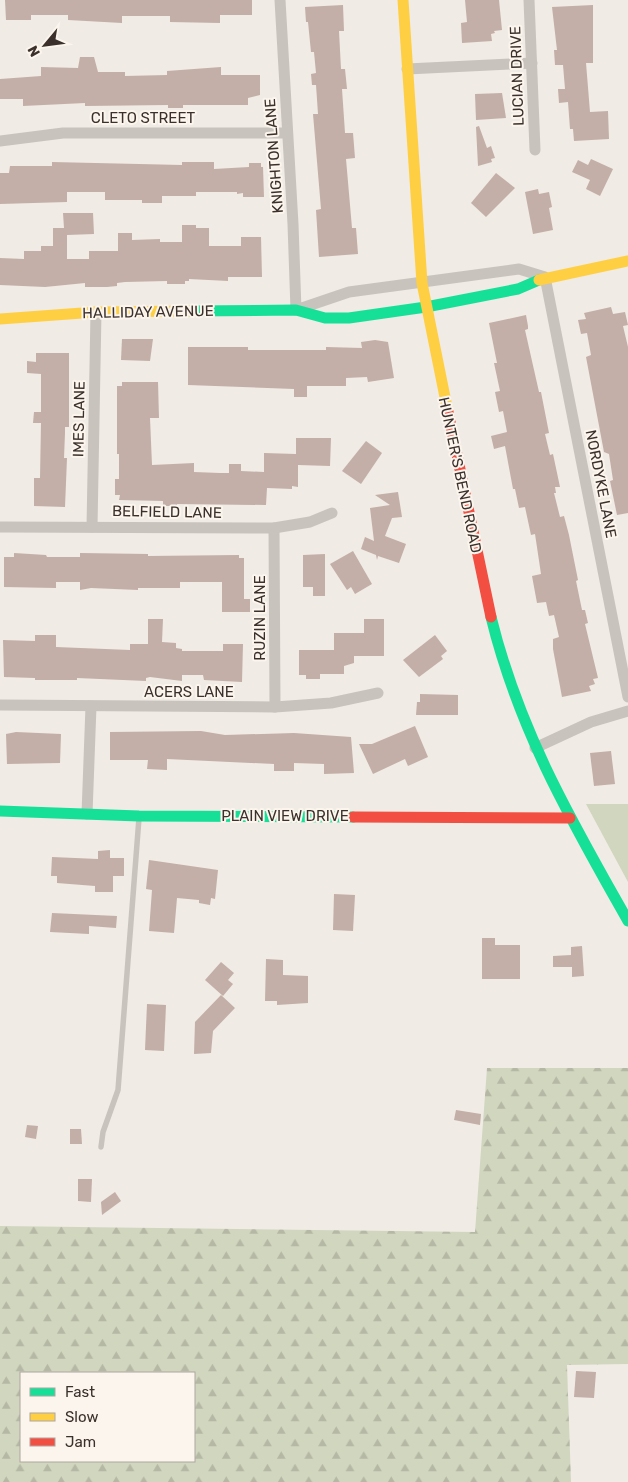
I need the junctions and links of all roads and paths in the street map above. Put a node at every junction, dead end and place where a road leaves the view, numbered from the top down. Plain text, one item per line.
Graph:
1 (280, 0) edge
2 (403, 0) edge
3 (529, 0) edge
4 (532, 63) junction
5 (407, 70) junction
6 (287, 133) junction
7 (0, 141) edge
8 (536, 150) dead end
9 (628, 261) edge
10 (545, 277) junction
11 (422, 283) junction
12 (426, 307) junction
13 (296, 310) junction
14 (96, 312) junction
15 (0, 319) edge
16 (332, 514) dead end
17 (0, 527) edge
18 (92, 527) junction
19 (274, 528) junction
20 (378, 693) dead end
21 (628, 697) edge
22 (0, 705) edge
23 (91, 706) junction
24 (275, 707) junction
25 (628, 711) edge
26 (535, 748) junction
27 (0, 811) edge
28 (87, 814) junction
29 (139, 816) junction
30 (570, 818) junction
31 (628, 921) edge
32 (100, 1147) dead end

1 - 6 street, KNIGHTON LANE
2 - 5 street, HUNTER'S BEND ROAD
3 - 4 street, LUCIAN DRIVE
4 - 5 street
4 - 8 street, LUCIAN DRIVE
5 - 11 street, HUNTER'S BEND ROAD
6 - 7 street, CLETO STREET
6 - 13 street, KNIGHTON LANE
9 - 10 street, HALLIDAY AVENUE
10 - 11 street, HALLIDAY AVENUE
10 - 12 street, HALLIDAY AVENUE
10 - 21 street, NORDYKE LANE
11 - 12 street, HUNTER'S BEND ROAD
11 - 13 street, HALLIDAY AVENUE
12 - 13 street, HALLIDAY AVENUE
12 - 26 street, HUNTER'S BEND ROAD
13 - 14 street, HALLIDAY AVENUE
14 - 15 street, HALLIDAY AVENUE
14 - 18 street, IMES LANE
16 - 19 street, BELFIELD LANE
17 - 18 street, BELFIELD LANE
18 - 19 street, BELFIELD LANE
19 - 24 street, RUZIN LANE
20 - 24 street, ACERS LANE
22 - 23 street, ACERS LANE
23 - 24 street, ACERS LANE
23 - 28 street
25 - 26 street
26 - 30 street, HUNTER'S BEND ROAD
27 - 28 street, PLAIN VIEW DRIVE
28 - 29 street, PLAIN VIEW DRIVE
29 - 30 street, PLAIN VIEW DRIVE
29 - 32 lane
30 - 31 street, HUNTER'S BEND ROAD

